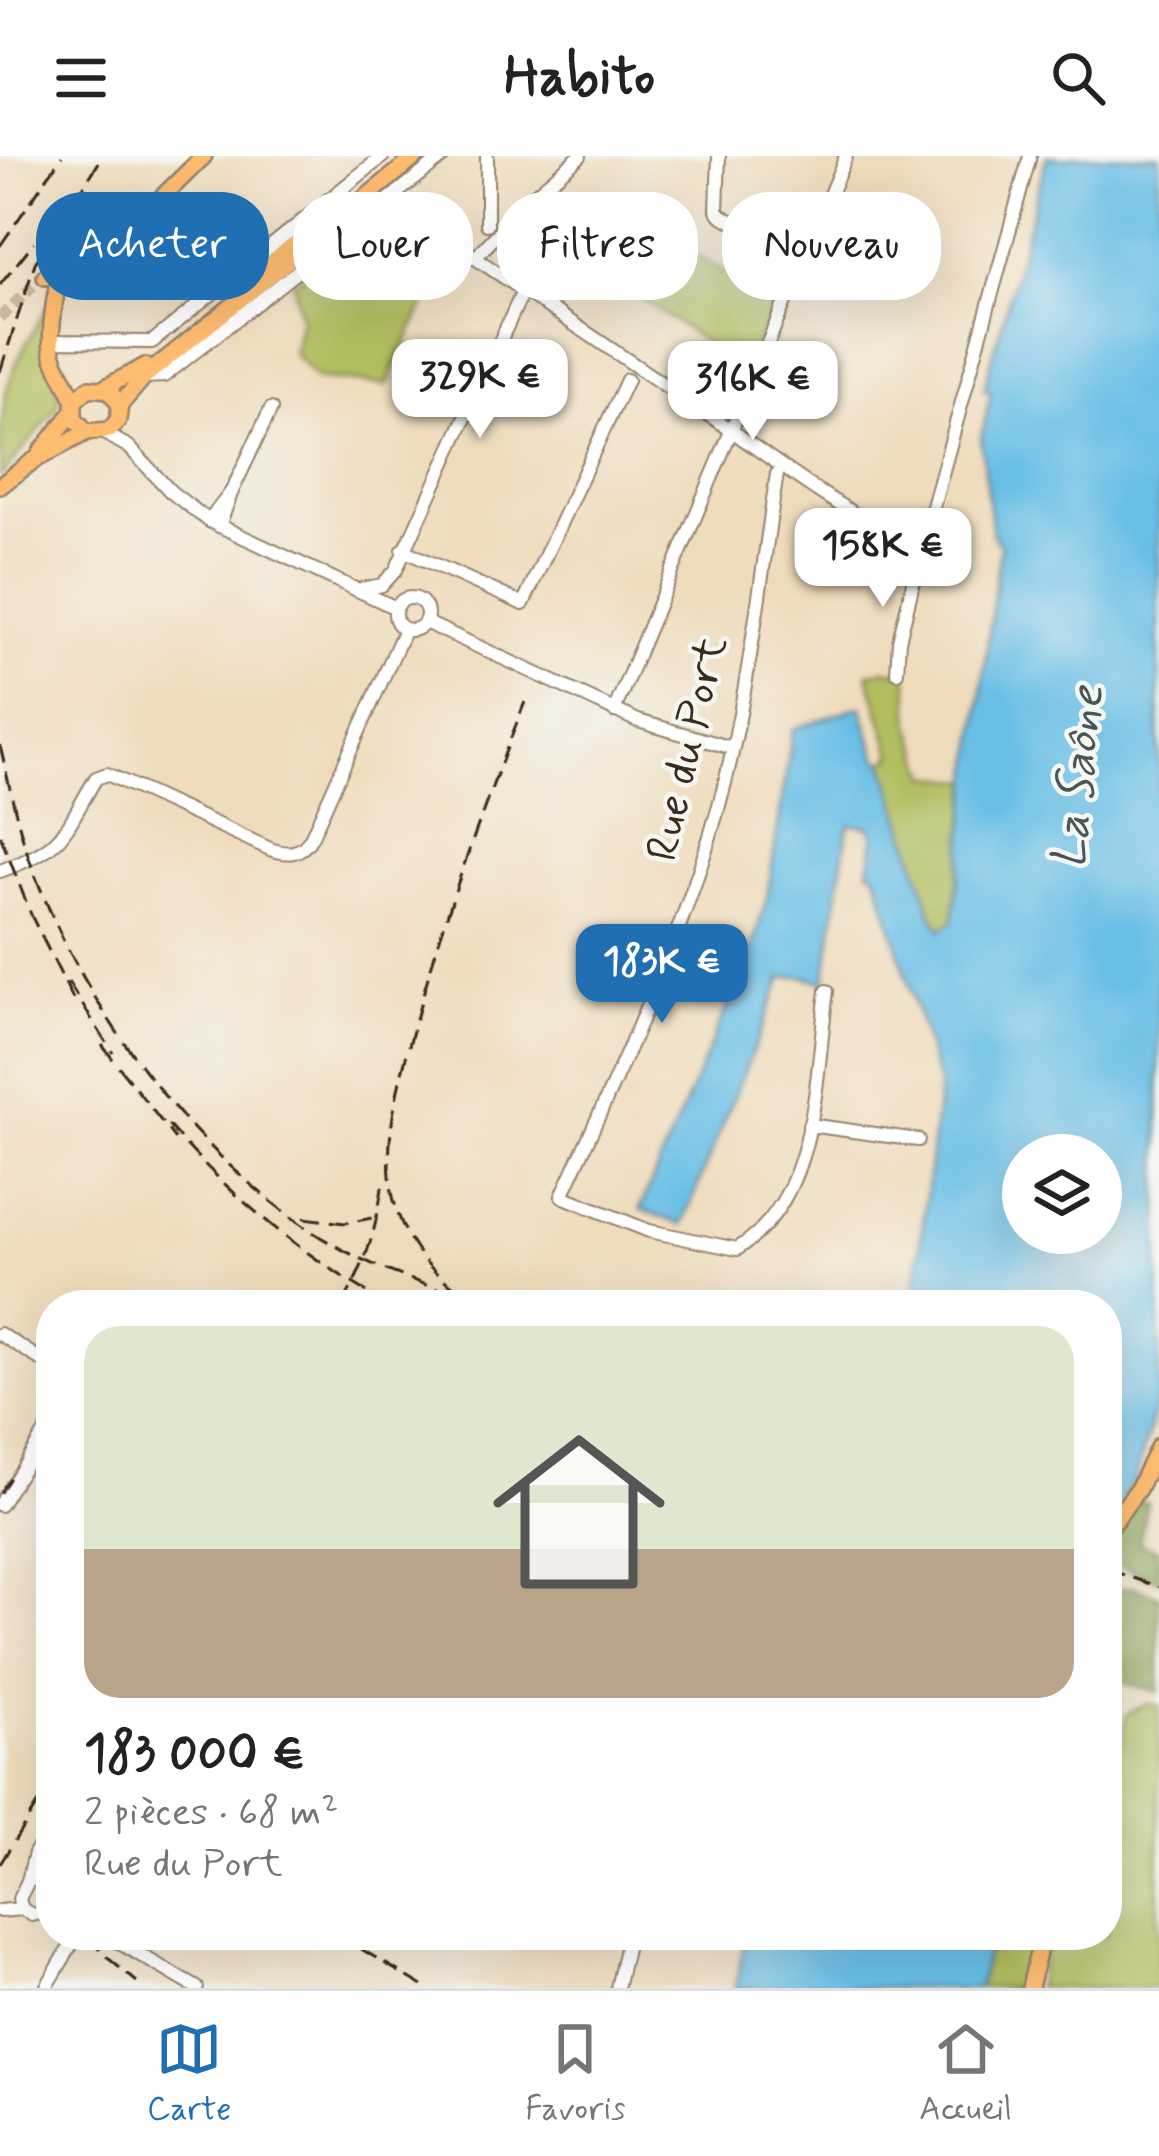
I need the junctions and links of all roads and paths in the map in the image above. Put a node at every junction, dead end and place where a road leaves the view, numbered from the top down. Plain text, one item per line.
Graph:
1 (204, 156) edge
2 (383, 156) edge
3 (404, 156) edge
4 (417, 156) edge
5 (444, 156) edge
6 (487, 156) edge
7 (580, 156) edge
8 (719, 156) edge
9 (847, 156) edge
10 (1030, 156) edge
11 (398, 192) edge
12 (832, 192) edge
13 (722, 216) edge
14 (487, 224) dead end
15 (475, 258) joint
16 (293, 272) edge
17 (497, 273) edge
18 (519, 300) edge
19 (536, 300) edge
20 (786, 300) edge
21 (50, 341) junction
22 (65, 376) junction
23 (144, 377) junction
24 (628, 380) dead end
25 (96, 388) junction
26 (74, 406) junction
27 (271, 409) dead end
28 (119, 412) junction
29 (732, 431) junction
30 (96, 432) junction
31 (129, 447) junction
32 (33, 461) junction
33 (777, 474) dead end
34 (0, 486) edge
35 (214, 523) junction
36 (403, 550) junction
37 (921, 550) junction
38 (396, 570) junction
39 (357, 590) junction
40 (401, 604) junction
41 (425, 622) junction
42 (405, 629) junction
43 (897, 672) dead end
44 (614, 711) junction
45 (732, 748) junction
46 (0, 871) edge
47 (827, 991) dead end
48 (808, 1125) junction
49 (917, 1140) dead end
50 (0, 1334) edge
51 (36, 1357) edge
52 (1159, 1446) edge
53 (36, 1447) edge
54 (0, 1505) edge
55 (1122, 1511) edge
56 (35, 1853) edge
57 (28, 1881) junction
58 (36, 1881) edge
59 (19, 1893) junction
60 (0, 1908) edge
61 (22, 1909) junction
62 (36, 1916) edge
63 (68, 1950) edge
64 (132, 1950) edge
65 (625, 1950) edge
66 (1039, 1950) edge
67 (46, 1988) edge
68 (197, 1988) edge
69 (617, 1988) edge
70 (1030, 1988) edge

1 - 21 main road
2 - 21 street
3 - 25 main road
4 - 23 main road
5 - 11 street
6 - 14 street
7 - 15 street
8 - 13 street
9 - 12 street
10 - 37 street
15 - 17 street
16 - 23 street
18 - 36 street
19 - 29 street
20 - 29 street
21 - 22 main road
22 - 25 main road
22 - 26 main road
23 - 28 main road
24 - 36 street
25 - 26 main road
25 - 28 main road
26 - 30 main road
26 - 32 main road
27 - 35 street
28 - 30 main road
28 - 31 street
29 - 37 street
29 - 44 street
30 - 31 street
30 - 32 main road
31 - 35 street
32 - 34 main road
33 - 45 street, Rue du Port
35 - 39 street
36 - 38 street
37 - 43 street
38 - 39 street
38 - 40 street
39 - 40 street
40 - 41 street
40 - 42 street
41 - 42 street
41 - 44 street
42 - 46 street
44 - 45 street
45 - 48 street, Rue du Port
47 - 48 street, Rue du Port
48 - 49 street
50 - 51 street
52 - 55 main road
53 - 54 street
56 - 57 street
57 - 58 street
57 - 59 street
59 - 60 street
59 - 61 street
60 - 61 street
61 - 62 street
63 - 67 street
64 - 68 street
65 - 69 street
66 - 70 main road

